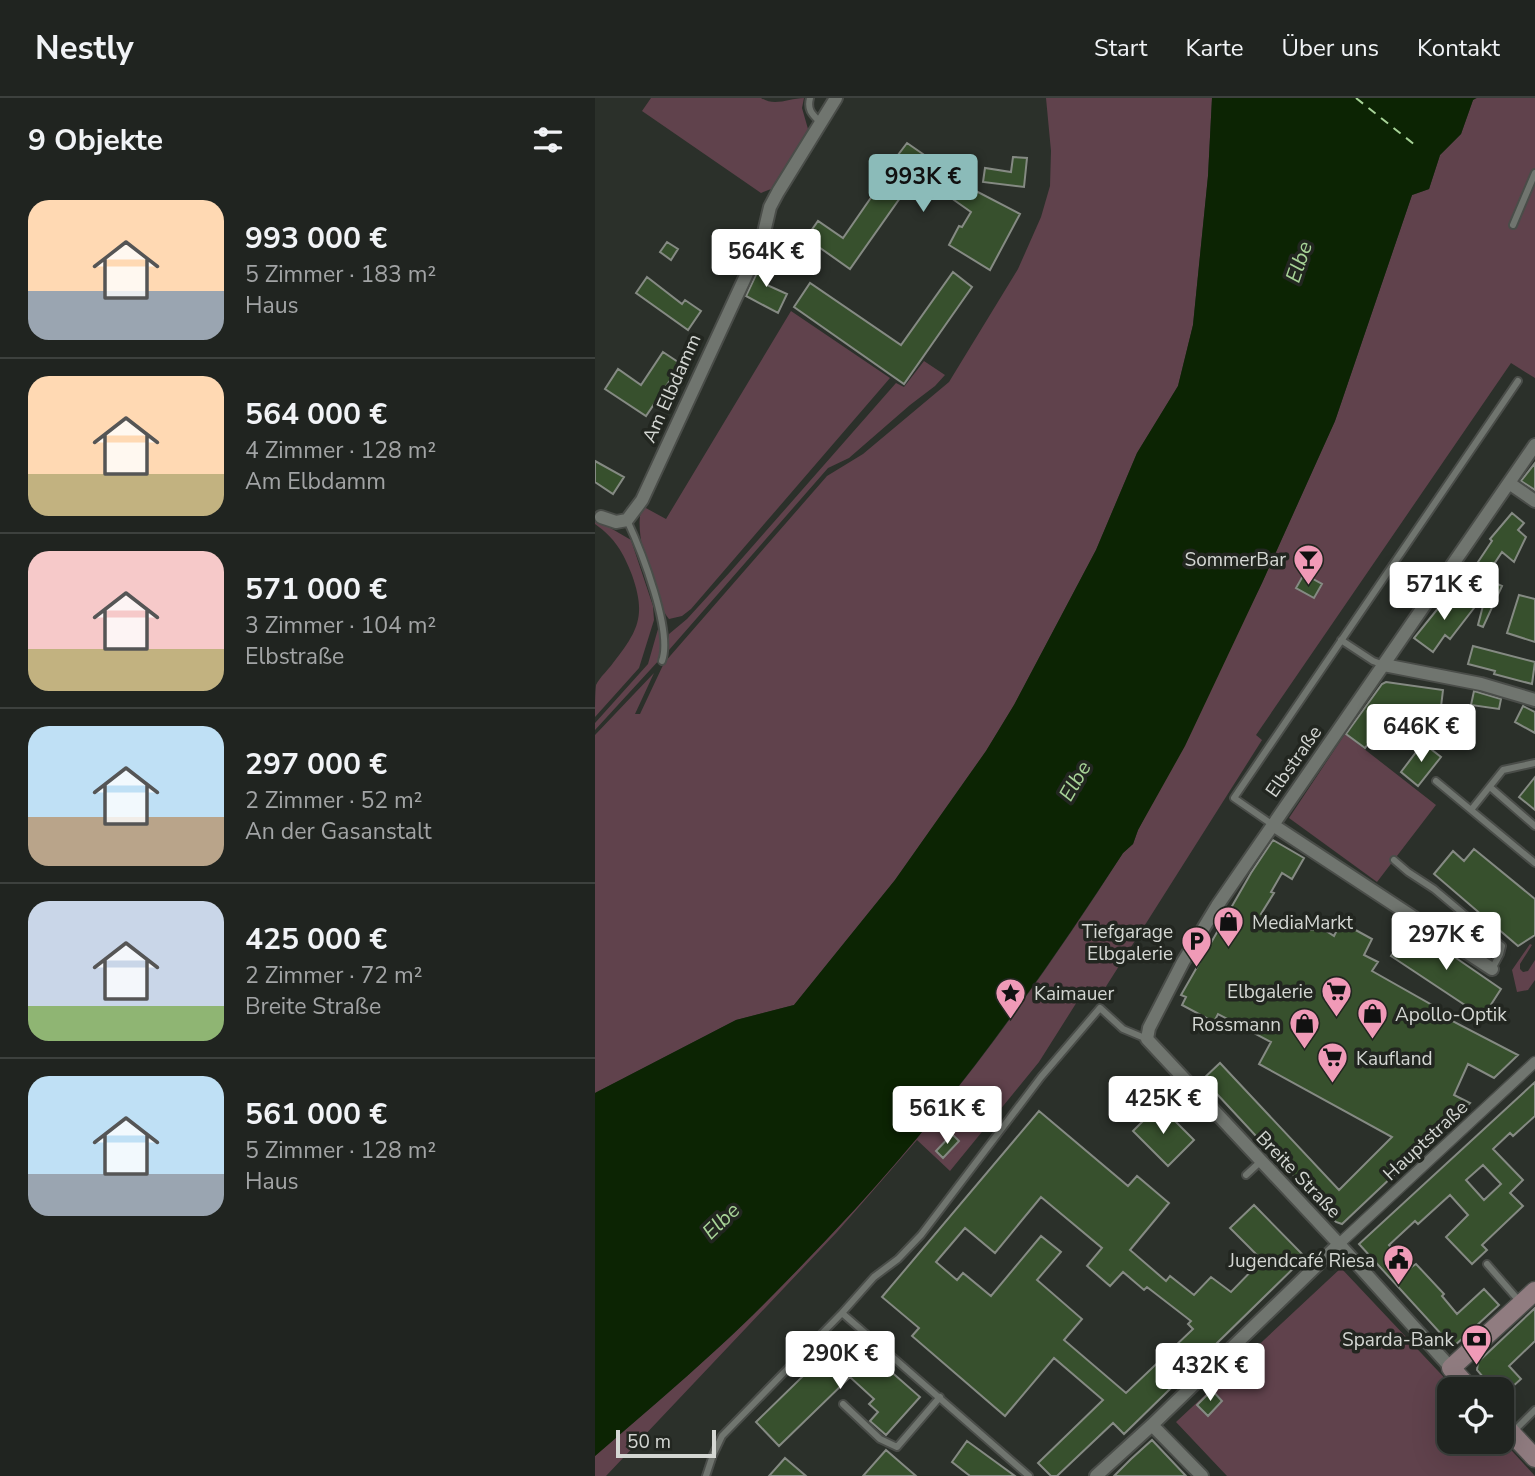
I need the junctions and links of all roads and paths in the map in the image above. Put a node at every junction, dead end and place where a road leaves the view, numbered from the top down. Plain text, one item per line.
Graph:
1 (810, 98) edge
2 (836, 98) edge
3 (820, 122) junction
4 (1535, 173) edge
5 (1513, 225) dead end
6 (1518, 381) dead end
7 (1535, 445) edge
8 (1509, 483) junction
9 (1535, 501) edge
10 (601, 517) dead end
11 (627, 520) junction
12 (1341, 640) junction
13 (661, 661) dead end
14 (1384, 665) junction
15 (1535, 700) edge
16 (1535, 763) edge
17 (1436, 780) dead end
18 (1490, 787) junction
19 (1471, 810) junction
20 (1273, 825) junction
21 (1535, 826) edge
22 (1394, 860) dead end
23 (1535, 862) edge
24 (1492, 970) joint
25 (1146, 1039) junction
26 (1535, 1062) edge
27 (1260, 1162) junction
28 (1246, 1175) dead end
29 (1339, 1244) junction
30 (1487, 1265) dead end
31 (1535, 1291) edge
32 (1521, 1304) junction
33 (842, 1313) junction
34 (1451, 1368) junction
35 (1459, 1377) edge
36 (940, 1397) junction
37 (843, 1404) dead end
38 (1535, 1409) edge
39 (1514, 1423) edge
40 (1153, 1425) junction
41 (1514, 1436) edge
42 (1535, 1458) edge
43 (706, 1476) edge
44 (1029, 1476) edge
45 (1096, 1476) edge
46 (1202, 1476) edge

1 - 3 lane
2 - 3 street, Am Elbdamm
3 - 11 street, Am Elbdamm
4 - 5 lane
6 - 12 lane
7 - 8 street, Elbstraße
8 - 9 street
8 - 14 street, Elbstraße
10 - 11 street
11 - 13 lane
12 - 14 lane
12 - 20 lane
14 - 15 street
14 - 20 street, Elbstraße
16 - 18 lane
17 - 19 lane
18 - 19 lane
18 - 21 lane
19 - 23 lane
20 - 24 street
20 - 25 street, Elbstraße
22 - 24 lane
25 - 27 street, Breite Straße
25 - 33 lane
26 - 29 street, Hauptstraße
27 - 28 lane
27 - 29 street, Breite Straße
29 - 34 street, Breite Straße
29 - 40 street
30 - 32 lane
31 - 32 main road
32 - 34 main road
33 - 36 lane
33 - 43 lane
34 - 35 main road
36 - 37 lane
36 - 44 lane
38 - 39 lane
40 - 45 street
40 - 46 street
41 - 42 main road

